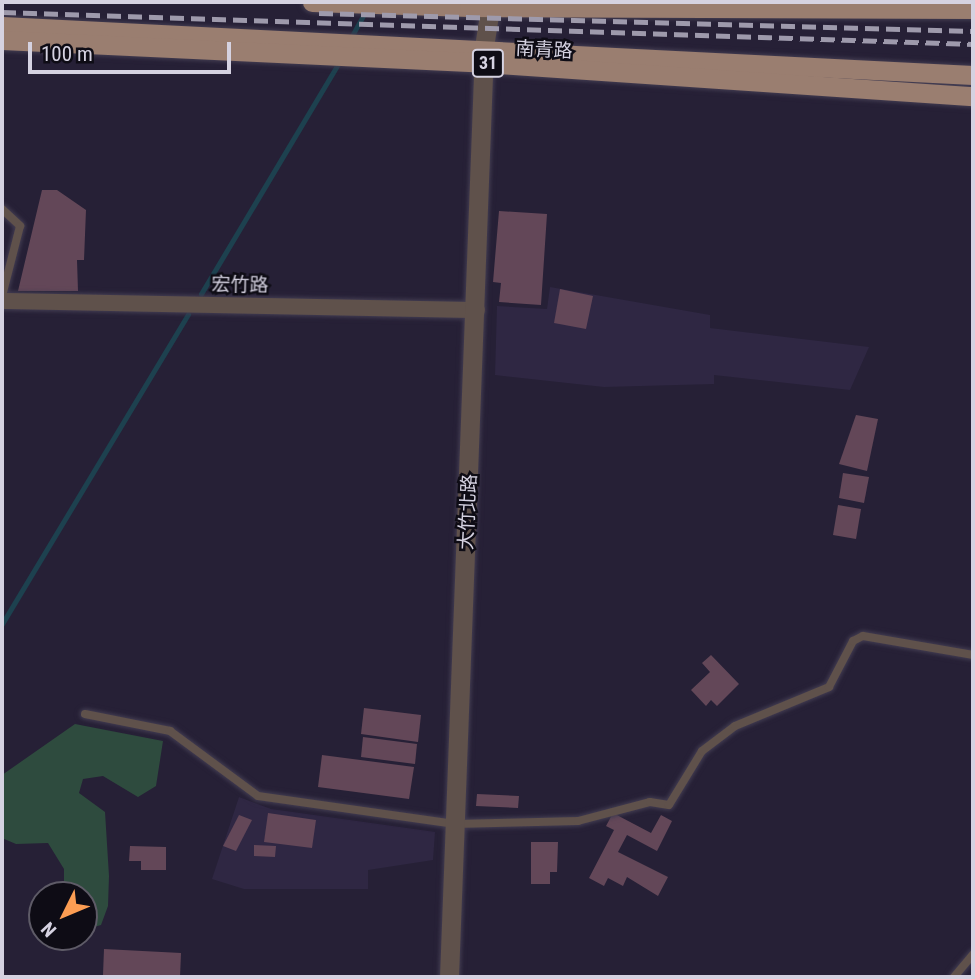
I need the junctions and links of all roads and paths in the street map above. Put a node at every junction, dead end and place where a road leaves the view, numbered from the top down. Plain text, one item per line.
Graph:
1 (312, 2) edge
2 (483, 5) edge
3 (973, 9) edge
4 (2, 26) edge
5 (73, 29) junction
6 (2, 33) edge
7 (2, 40) edge
8 (484, 55) junction
9 (973, 75) edge
10 (973, 96) edge
11 (2, 209) edge
12 (2, 299) edge
13 (477, 310) junction
14 (973, 655) edge
15 (85, 713) dead end
16 (455, 824) junction
17 (973, 954) edge
18 (449, 977) edge
19 (954, 977) edge

1 - 2 main road
2 - 3 main road
2 - 8 street, 大竹北路
4 - 5 main road, 南青路 / 31
5 - 6 main road, 南青路
5 - 8 main road, 南青路 / 31
7 - 8 main road, 31
8 - 9 main road, 南青路 / 31
8 - 10 main road, 31
8 - 13 street, 大竹北路
11 - 12 lane
12 - 13 street, 宏竹路
13 - 16 street, 大竹北路
14 - 16 lane
15 - 16 lane
16 - 18 street, 大竹北路
17 - 19 lane

